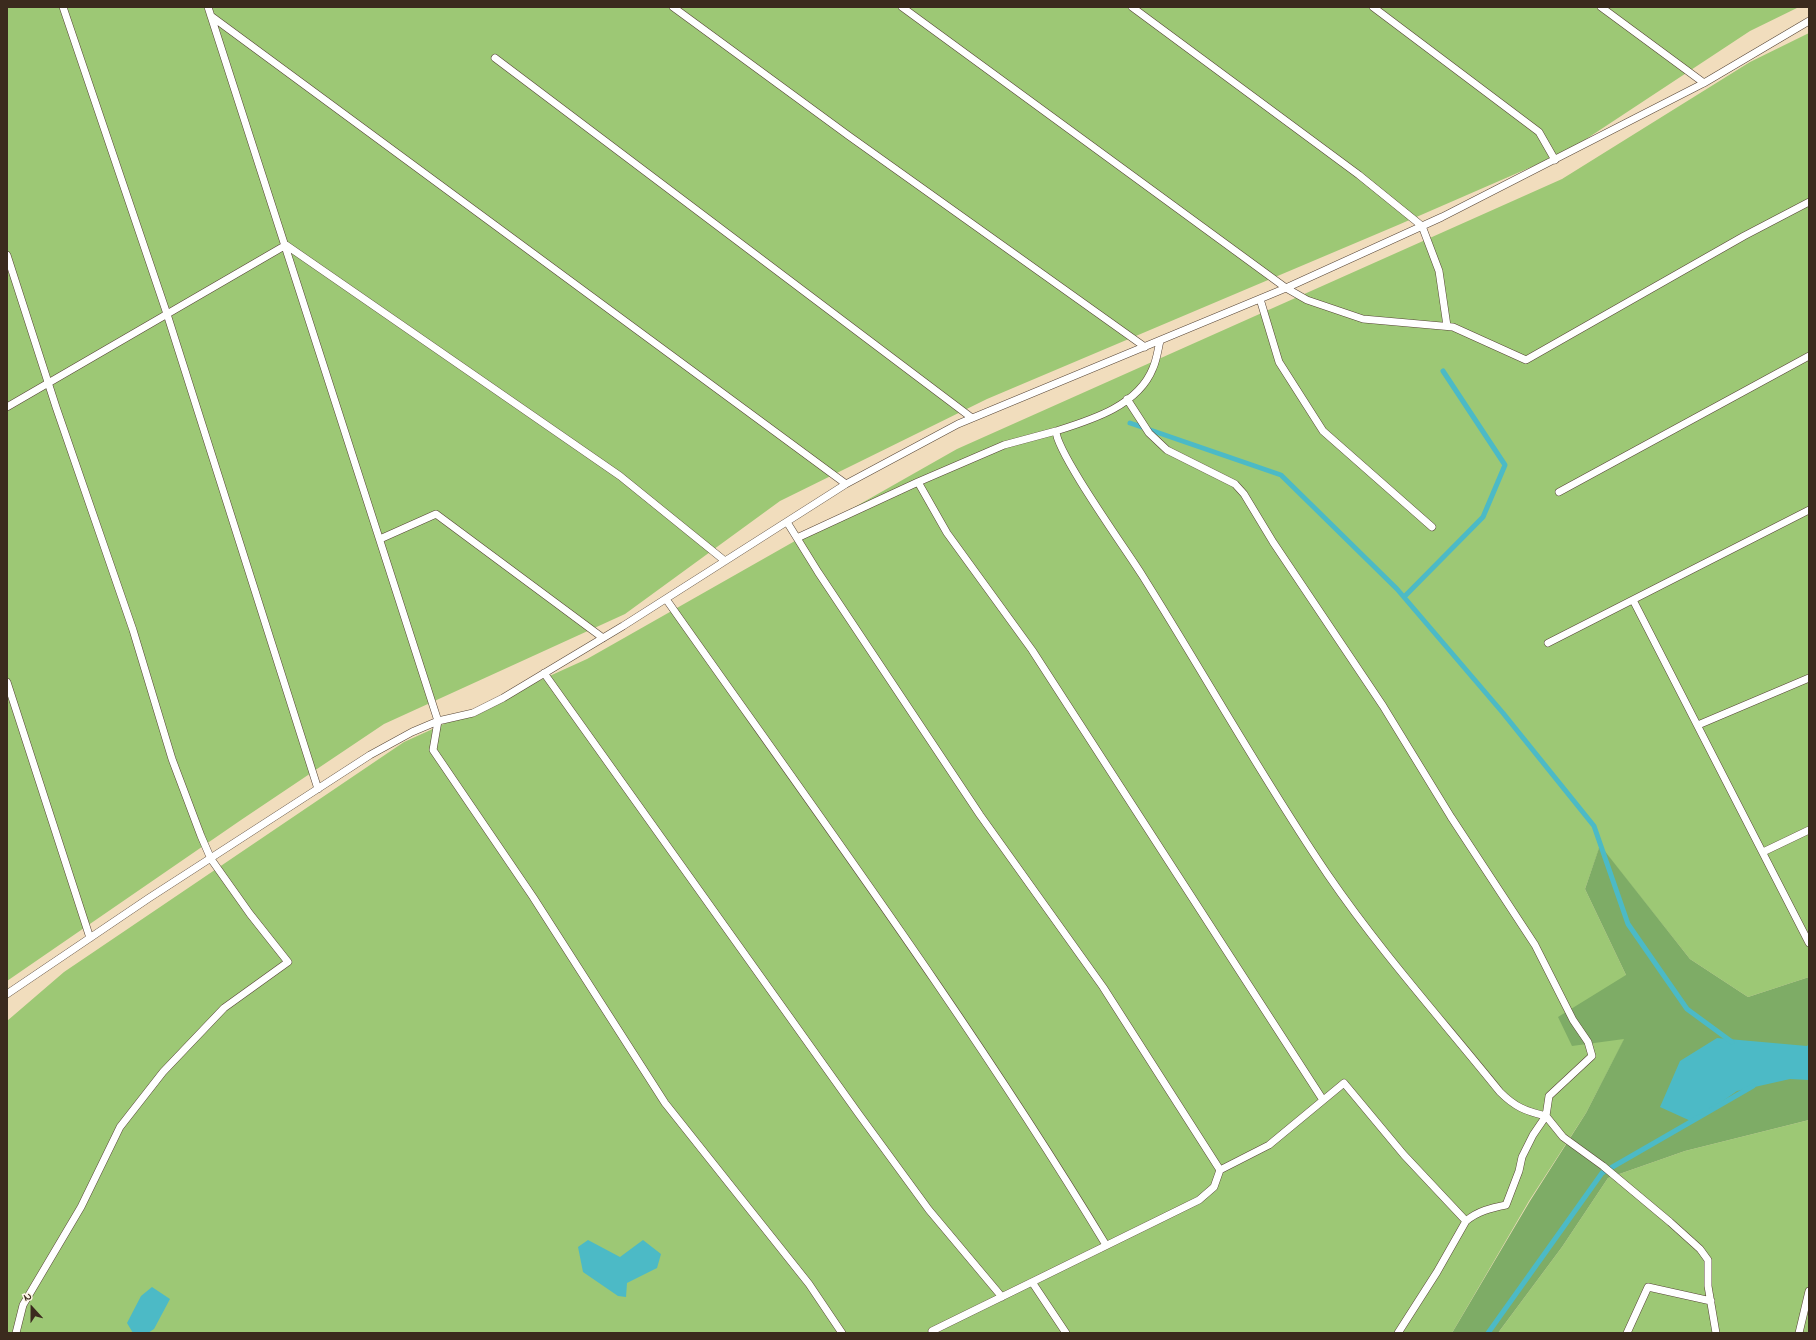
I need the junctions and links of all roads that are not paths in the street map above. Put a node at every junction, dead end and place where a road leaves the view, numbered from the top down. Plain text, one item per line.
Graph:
1 (63, 7) edge
2 (208, 7) edge
3 (673, 7) edge
4 (902, 7) edge
5 (1132, 7) edge
6 (1373, 7) edge
7 (1601, 7) edge
8 (211, 16) junction
9 (1809, 21) edge
10 (495, 58) dead end
11 (1704, 83) junction
12 (1556, 160) junction
13 (1809, 202) edge
14 (1422, 226) junction
15 (286, 246) junction
16 (7, 255) edge
17 (1286, 288) junction
18 (1260, 299) junction
19 (167, 314) junction
20 (1447, 326) junction
21 (1160, 340) junction
22 (1145, 347) junction
23 (1809, 356) edge
24 (48, 382) junction
25 (1127, 399) junction
26 (7, 407) edge
27 (972, 418) junction
28 (1056, 431) junction
29 (918, 482) junction
30 (846, 484) junction
31 (1559, 492) dead end
32 (1809, 510) edge
33 (787, 522) junction
34 (1432, 528) dead end
35 (796, 538) junction
36 (380, 539) junction
37 (725, 561) junction
38 (666, 599) junction
39 (1633, 600) junction
40 (603, 638) junction
41 (1548, 643) dead end
42 (544, 673) junction
43 (1809, 678) edge
44 (7, 682) edge
45 (438, 720) junction
46 (1698, 726) junction
47 (318, 789) junction
48 (1809, 830) edge
49 (1763, 852) junction
50 (211, 859) junction
51 (90, 938) junction
52 (1809, 943) edge
53 (7, 994) edge
54 (1323, 1100) junction
55 (1546, 1116) junction
56 (1220, 1170) junction
57 (1466, 1221) junction
58 (1106, 1245) junction
59 (1032, 1282) junction
60 (1809, 1291) edge
61 (1002, 1297) junction
62 (1710, 1301) junction
63 (931, 1332) edge
64 (16, 1333) edge
65 (842, 1333) edge
66 (1066, 1333) edge
67 (1398, 1333) edge
68 (1627, 1333) edge
69 (1716, 1333) edge
70 (1799, 1333) edge

1 - 19 lane
2 - 8 lane
3 - 22 lane
4 - 17 lane
5 - 14 lane
6 - 12 lane
7 - 11 lane
8 - 15 lane
8 - 30 lane
9 - 11 lane
10 - 27 lane
11 - 12 lane
12 - 14 lane
13 - 20 lane
14 - 17 lane
14 - 20 lane
15 - 19 lane
15 - 36 lane
15 - 37 lane
16 - 24 lane
17 - 18 lane
17 - 20 lane
18 - 21 lane
18 - 34 lane
19 - 24 lane
19 - 47 lane
21 - 22 lane
21 - 25 lane
22 - 27 lane
23 - 31 lane
24 - 26 lane
24 - 50 lane
25 - 28 lane
25 - 55 lane
27 - 30 lane
28 - 29 lane
28 - 55 lane
29 - 35 lane
29 - 54 lane
30 - 33 lane
32 - 39 lane
33 - 35 lane
33 - 37 lane
35 - 56 lane
36 - 40 lane
36 - 45 lane
37 - 38 lane
38 - 40 lane
38 - 58 lane
39 - 41 lane
39 - 46 lane
40 - 42 lane
42 - 45 lane
42 - 61 lane
43 - 46 lane
44 - 51 lane
45 - 47 lane
45 - 65 lane
46 - 49 lane
47 - 50 lane
48 - 49 lane
49 - 52 lane
50 - 51 lane
50 - 64 lane
51 - 53 lane
54 - 56 lane
54 - 57 lane
55 - 57 lane
55 - 62 lane
56 - 58 lane
57 - 67 lane
58 - 59 lane
59 - 61 lane
59 - 66 lane
60 - 70 lane
61 - 63 lane
62 - 68 lane
62 - 69 lane

